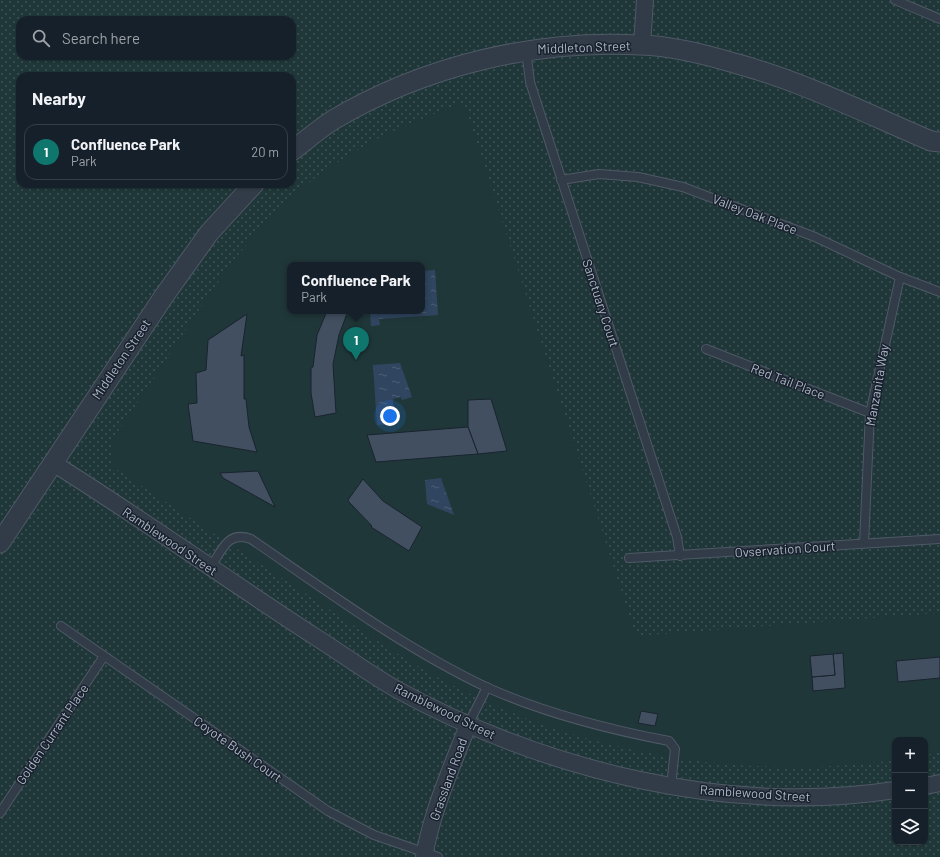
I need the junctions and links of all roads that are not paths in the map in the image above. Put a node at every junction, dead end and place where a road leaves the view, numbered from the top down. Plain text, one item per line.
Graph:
1 (645, 0) edge
2 (895, 0) edge
3 (940, 19) edge
4 (642, 45) junction
5 (526, 50) junction
6 (937, 144) edge
7 (296, 148) edge
8 (561, 180) junction
9 (250, 188) edge
10 (900, 277) junction
11 (940, 292) edge
12 (706, 349) dead end
13 (870, 413) junction
14 (53, 463) junction
15 (940, 539) edge
16 (0, 543) edge
17 (864, 543) junction
18 (680, 556) junction
19 (629, 558) dead end
20 (210, 568) junction
21 (61, 626) dead end
22 (104, 656) junction
23 (487, 687) junction
24 (468, 725) junction
25 (940, 783) edge
26 (928, 785) edge
27 (671, 786) junction
28 (892, 791) edge
29 (0, 812) edge
30 (429, 856) edge

1 - 4 street
2 - 3 lane
4 - 5 street, Middleton Street
4 - 6 street, Middleton Street
5 - 7 street, Middleton Street
5 - 8 lane, Sanctuary Court
8 - 10 lane, Valley Oak Place
8 - 18 lane, Sanctuary Court
9 - 14 street, Middleton Street
10 - 11 lane, Valley Oak Place
10 - 13 lane, Manzanita Way
12 - 13 lane, Red Tail Place
13 - 17 lane, Manzanita Way
14 - 16 street, Middleton Street
14 - 20 street, Ramblewood Street
15 - 17 lane, Ovservation Court
17 - 18 lane, Ovservation Court
18 - 19 lane, Ovservation Court
20 - 23 lane
20 - 24 street, Ramblewood Street
21 - 22 lane, Coyote Bush Court
22 - 29 lane, Golden Currant Place
22 - 30 lane, Coyote Bush Court
23 - 24 lane
23 - 27 lane
24 - 27 street, Ramblewood Street
24 - 30 street, Grassland Road
25 - 26 street
27 - 28 street, Ramblewood Street

